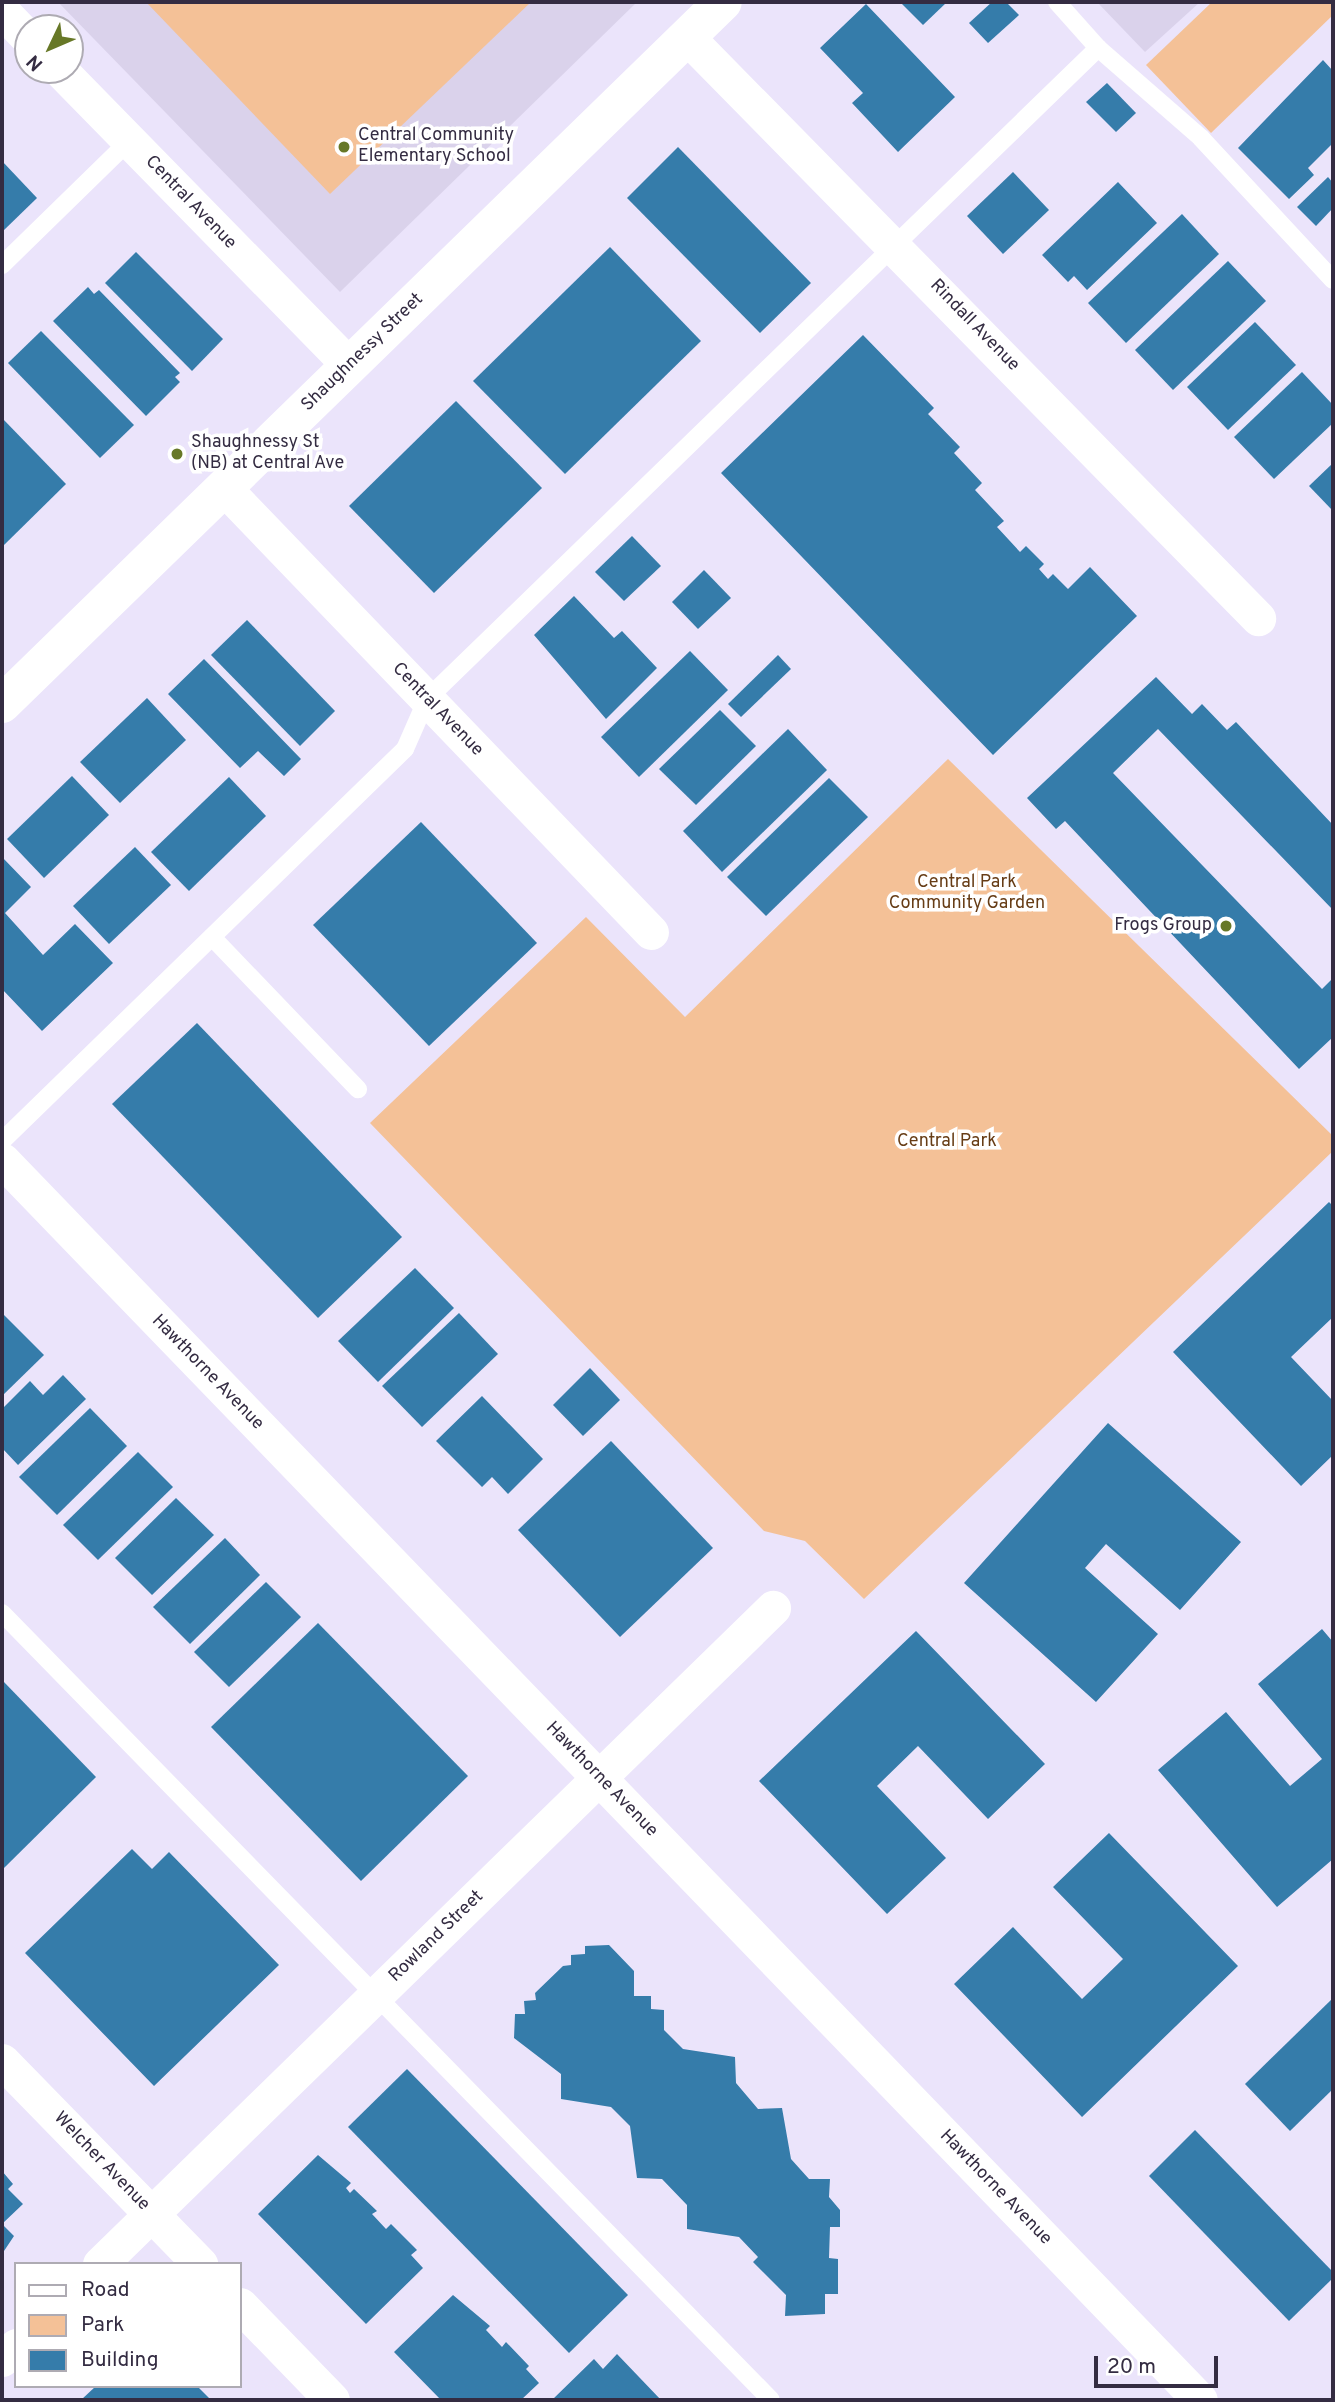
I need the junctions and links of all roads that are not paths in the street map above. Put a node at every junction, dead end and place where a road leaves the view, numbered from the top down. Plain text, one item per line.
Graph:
1 (723, 2) edge
2 (1057, 2) edge
3 (687, 37) junction
4 (1098, 48) junction
5 (74, 84) edge
6 (129, 141) junction
7 (895, 245) junction
8 (2, 265) edge
9 (1333, 280) edge
10 (349, 366) junction
11 (224, 488) junction
12 (1258, 618) dead end
13 (427, 699) junction
14 (2, 704) edge
15 (651, 932) dead end
16 (212, 937) junction
17 (358, 1089) dead end
18 (2, 1141) edge
19 (2, 1160) edge
20 (773, 1608) dead end
21 (2, 1613) edge
22 (599, 1778) junction
23 (378, 1995) junction
24 (2, 2060) edge
25 (152, 2214) junction
26 (102, 2262) edge
27 (198, 2262) edge
28 (242, 2307) edge
29 (332, 2400) edge
30 (771, 2400) edge
31 (1200, 2400) edge

1 - 3 main road, Shaughnessy Street
2 - 4 lane
3 - 7 street, Rindall Avenue
3 - 10 main road, Shaughnessy Street
4 - 7 lane
4 - 9 lane
5 - 6 street, Central Avenue
6 - 8 lane
6 - 10 street, Central Avenue
7 - 12 street, Rindall Avenue
7 - 13 lane
10 - 11 main road, Shaughnessy Street
11 - 13 street, Central Avenue
11 - 14 main road, Shaughnessy Street
13 - 15 street, Central Avenue
13 - 16 lane
16 - 17 lane
16 - 18 lane
19 - 22 street, Hawthorne Avenue
20 - 22 street, Rowland Street
21 - 23 lane
22 - 23 street, Rowland Street
22 - 31 street, Hawthorne Avenue
23 - 25 street, Rowland Street
23 - 30 lane
24 - 25 street, Welcher Avenue
25 - 26 street, Rowland Street
25 - 27 street, Welcher Avenue
28 - 29 street

